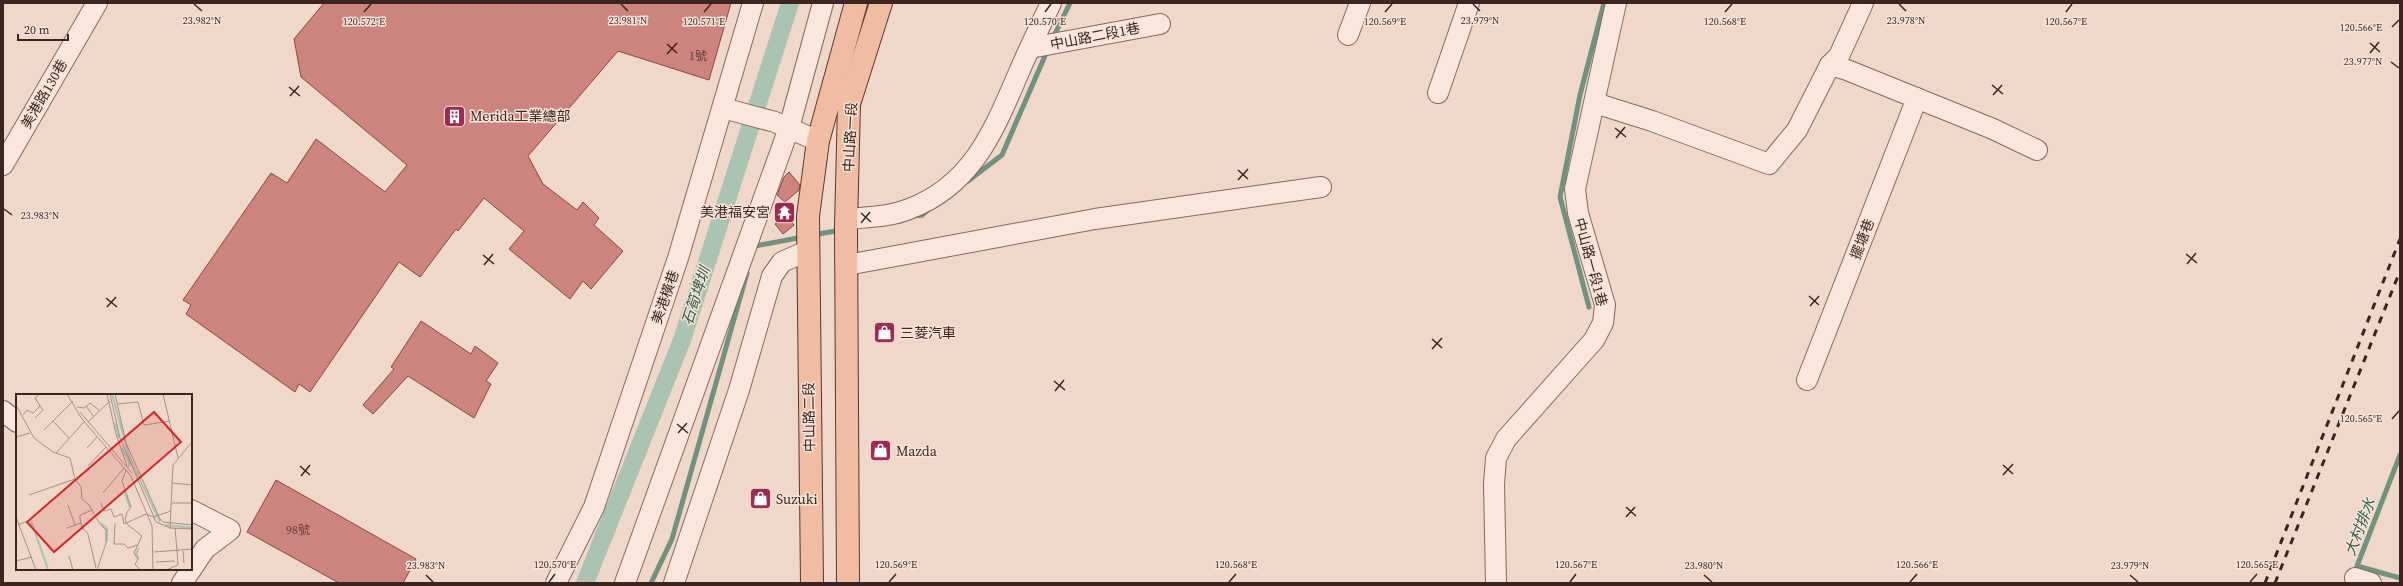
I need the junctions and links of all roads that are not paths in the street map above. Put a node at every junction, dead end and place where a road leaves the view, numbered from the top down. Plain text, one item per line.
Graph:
1 (97, 3) edge
2 (753, 3) edge
3 (823, 3) edge
4 (856, 3) edge
5 (881, 3) edge
6 (1051, 3) edge
7 (1360, 3) edge
8 (1469, 3) edge
9 (1616, 3) edge
10 (1863, 3) edge
11 (1160, 24) dead end
12 (1348, 35) dead end
13 (1030, 48) junction
14 (1830, 66) junction
15 (1438, 93) dead end
16 (1917, 98) junction
17 (1595, 103) junction
18 (723, 108) junction
19 (782, 125) junction
20 (818, 141) junction
21 (2037, 150) dead end
22 (3, 165) edge
23 (1321, 188) dead end
24 (808, 216) joint
25 (846, 223) junction
26 (807, 251) junction
27 (847, 265) junction
28 (1807, 380) dead end
29 (3, 411) edge
30 (16, 421) edge
31 (192, 511) edge
32 (192, 568) edge
33 (191, 570) edge
34 (182, 583) edge
35 (556, 583) edge
36 (625, 583) edge
37 (674, 583) edge
38 (812, 583) edge
39 (848, 583) edge
40 (1496, 583) edge

1 - 22 street, 美港路130巷
2 - 18 street, 美港橫巷
3 - 19 street
4 - 20 main road, 中山路一段
5 - 25 main road, 中山路一段
6 - 13 street, 中山路二段1巷
7 - 12 street
8 - 15 street
9 - 17 street, 中山路一段1巷
10 - 14 street
11 - 13 street, 中山路二段1巷
13 - 25 street, 中山路二段1巷
14 - 16 street
14 - 17 street
16 - 21 street
16 - 28 street, 擺塘巷
17 - 40 street, 中山路一段1巷
18 - 19 street
18 - 35 street, 美港橫巷
19 - 20 street
19 - 36 street
20 - 24 main road, 中山路一段
23 - 27 street
24 - 26 main road, 中山路二段
25 - 27 main road, 中山路一段
26 - 37 street
26 - 38 main road, 中山路二段
27 - 39 main road
29 - 30 street
31 - 32 street
33 - 34 street

